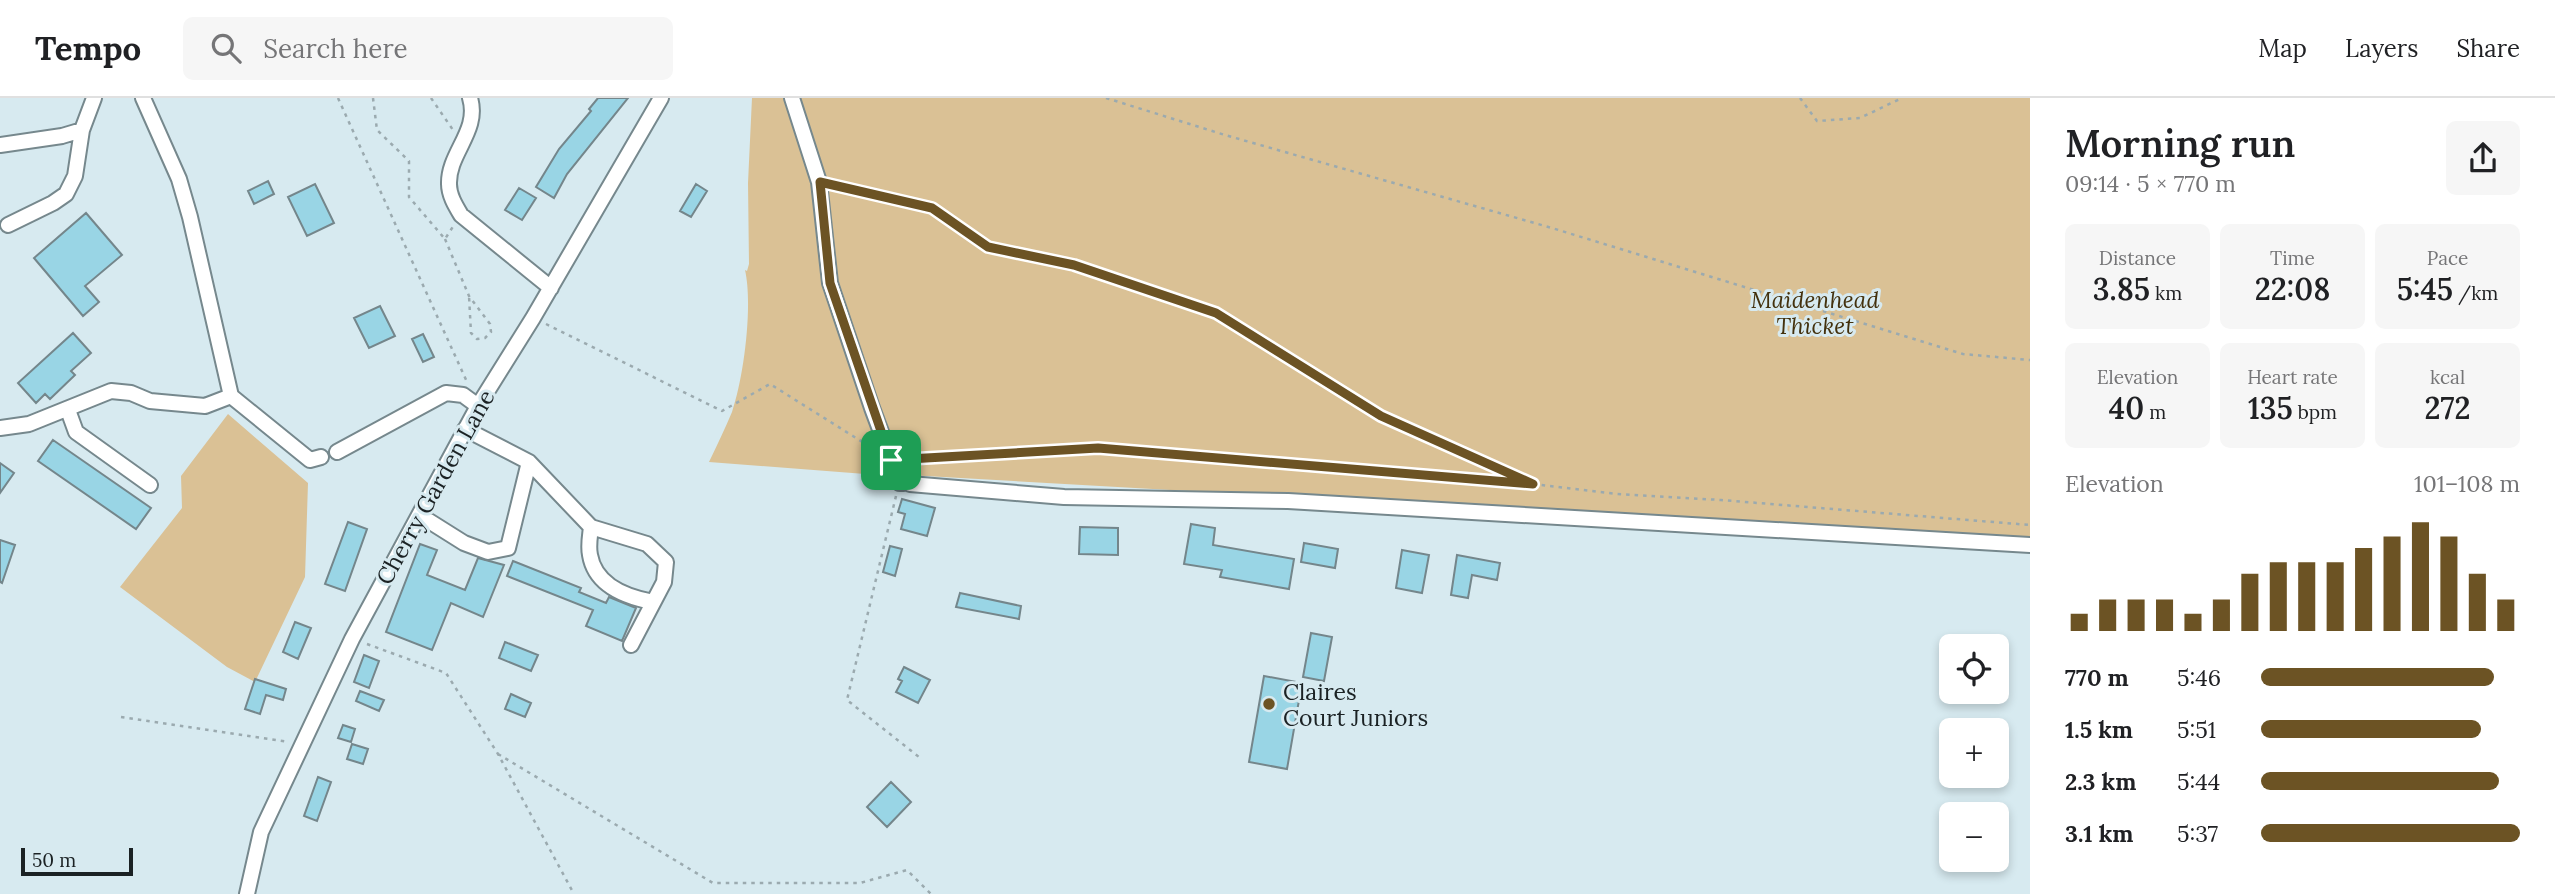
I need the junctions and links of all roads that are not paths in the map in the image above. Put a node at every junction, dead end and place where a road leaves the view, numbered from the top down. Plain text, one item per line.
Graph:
1 (94, 98) edge
2 (143, 98) edge
3 (470, 98) edge
4 (661, 98) edge
5 (792, 98) edge
6 (82, 130) junction
7 (0, 145) edge
8 (8, 225) dead end
9 (551, 288) junction
10 (231, 396) junction
11 (478, 405) junction
12 (68, 410) junction
13 (0, 428) edge
14 (466, 429) junction
15 (337, 452) dead end
16 (321, 457) dead end
17 (529, 461) junction
18 (150, 485) dead end
19 (429, 521) dead end
20 (591, 527) junction
21 (2030, 545) edge
22 (653, 602) junction
23 (631, 645) dead end
24 (247, 894) edge

1 - 6 street
2 - 10 street
3 - 9 street
4 - 9 street, Cherry Garden Lane
5 - 21 street
6 - 7 street
6 - 8 street
9 - 11 street, Cherry Garden Lane
10 - 12 street
10 - 16 street
11 - 14 street, Cherry Garden Lane
11 - 15 street
12 - 13 street
12 - 18 street
14 - 17 street
14 - 24 street, Cherry Garden Lane
17 - 19 street
17 - 20 street
20 - 22 street
20 - 22 street
22 - 23 street

